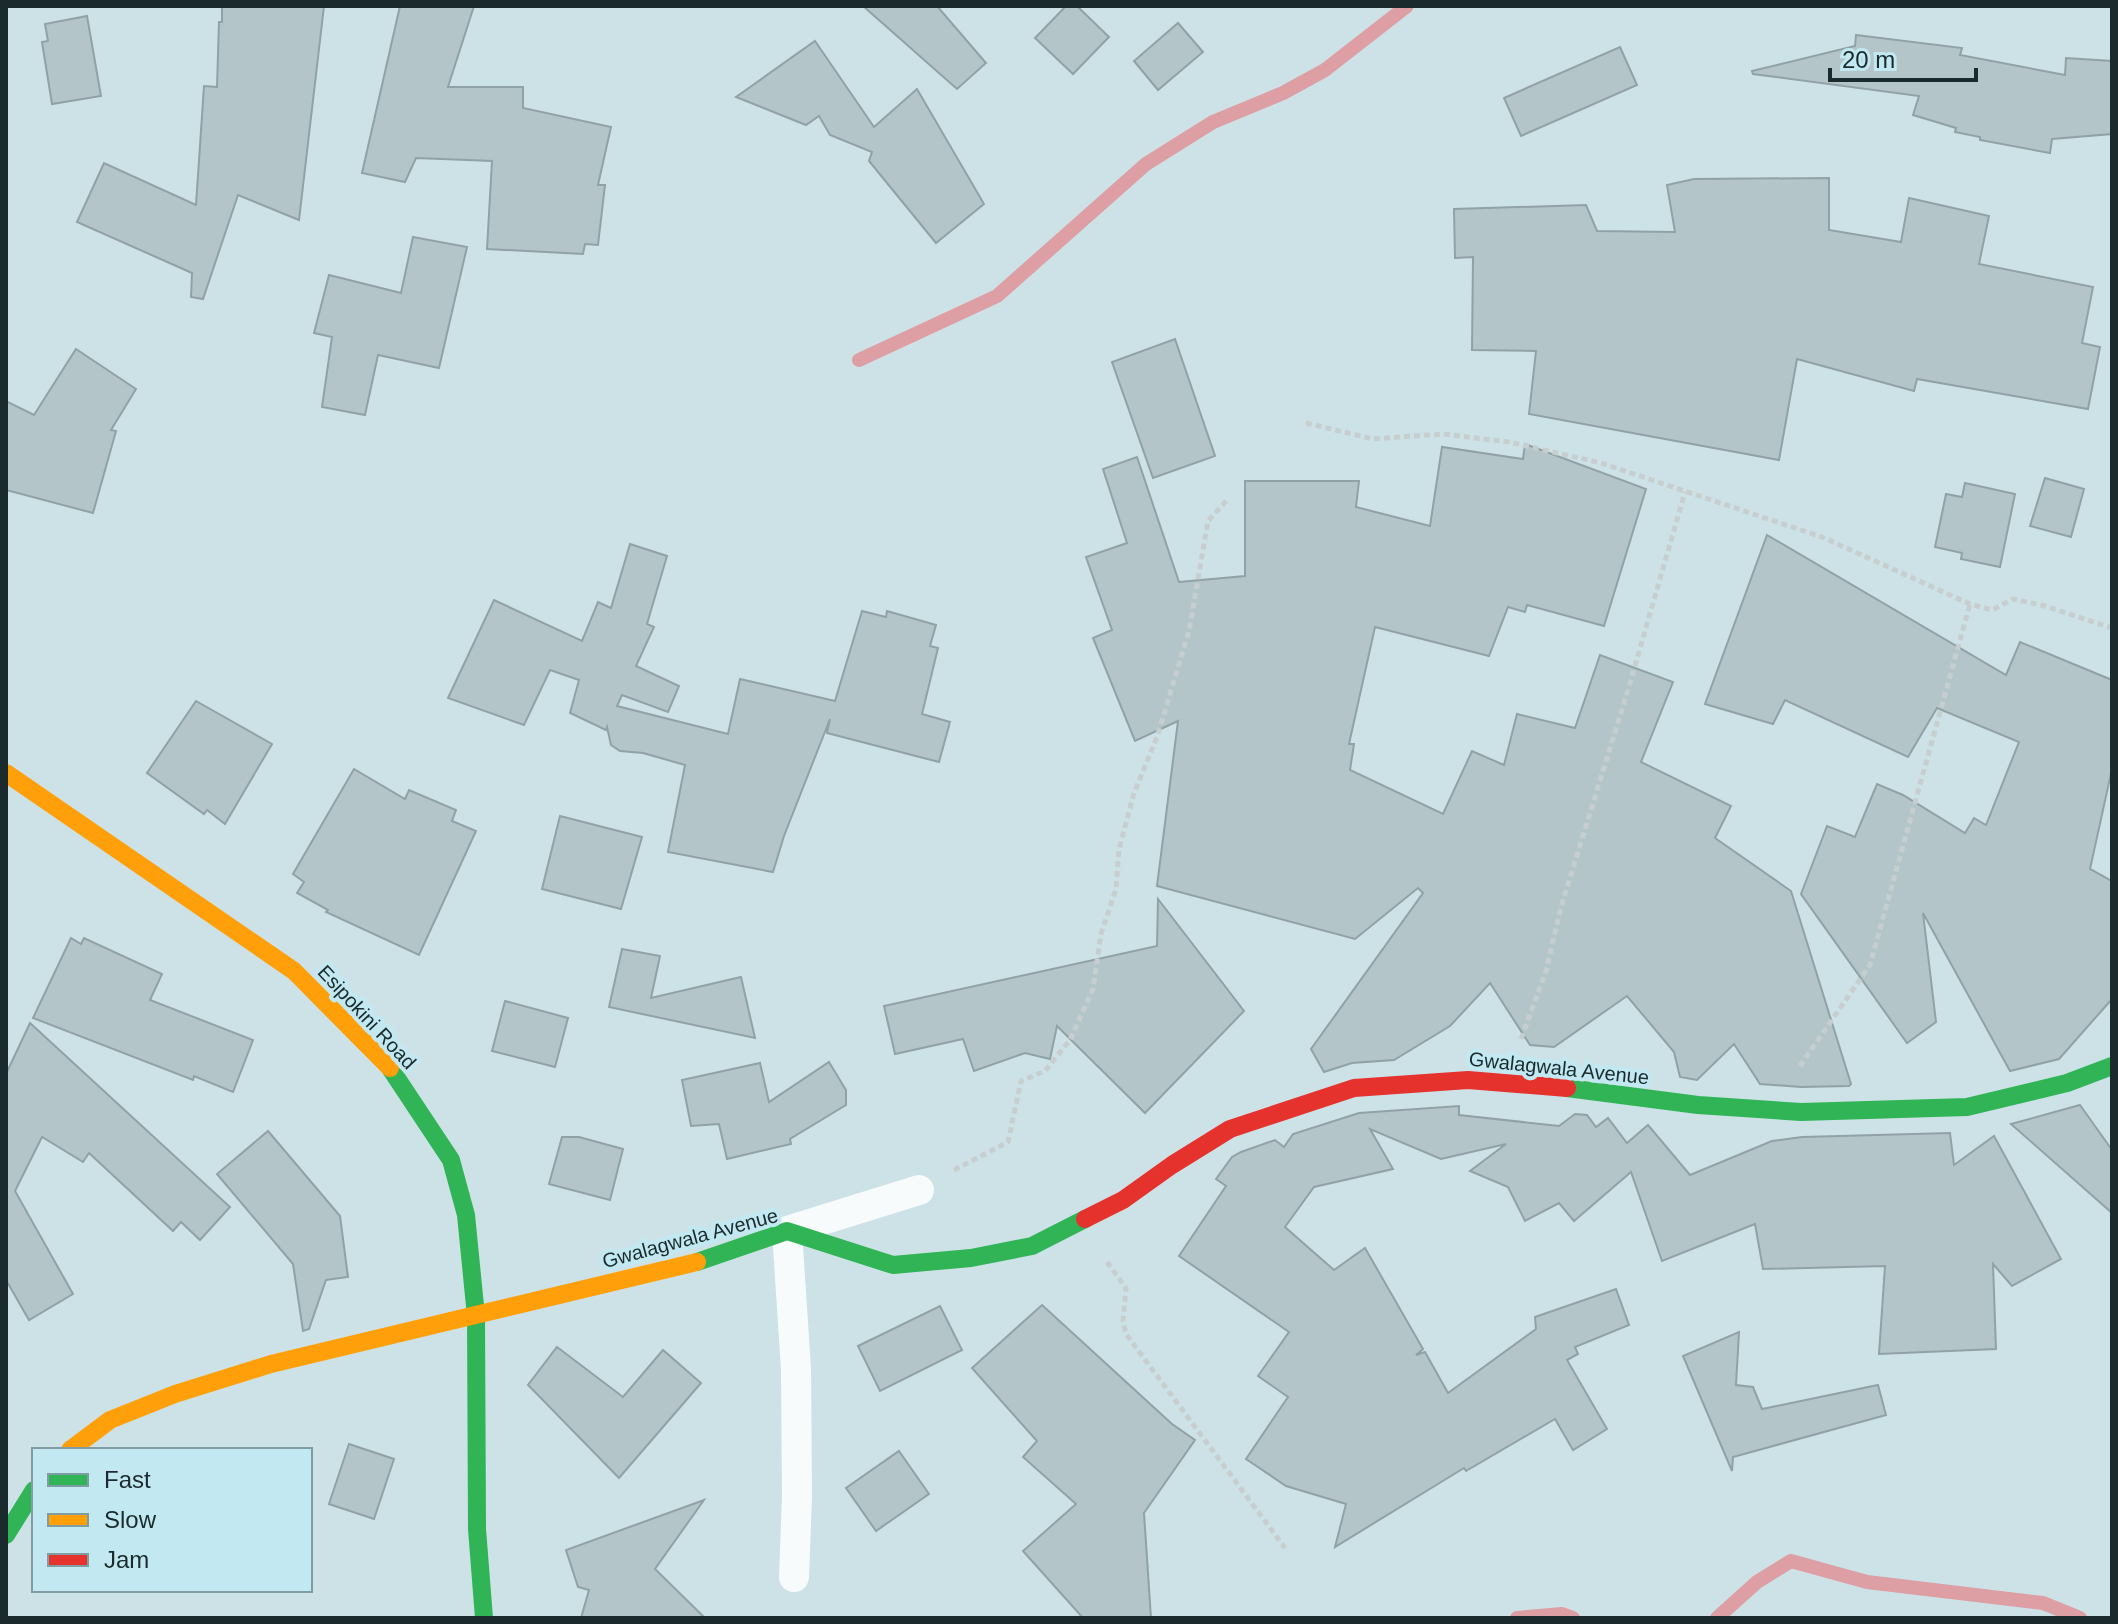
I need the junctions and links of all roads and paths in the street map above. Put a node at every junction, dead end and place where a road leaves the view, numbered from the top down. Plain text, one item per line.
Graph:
1 (1306, 423) dead end
2 (1685, 492) junction
3 (1228, 499) dead end
4 (1970, 604) junction
5 (2112, 628) edge
6 (6, 773) edge
7 (2112, 1066) edge
8 (1513, 1083) junction
9 (1771, 1110) junction
10 (919, 1190) joint
11 (1078, 1223) junction
12 (787, 1231) junction
13 (476, 1316) junction
14 (73, 1448) edge
15 (32, 1493) edge
16 (6, 1535) edge
17 (1285, 1548) dead end
18 (794, 1577) dead end
19 (484, 1618) edge

1 - 2 path
2 - 4 path
2 - 8 path
3 - 10 path
4 - 5 path
4 - 9 path
6 - 13 street, Esipokini Road
7 - 9 street, Gwalagwala Avenue
8 - 9 street, Gwalagwala Avenue
8 - 11 street, Gwalagwala Avenue
10 - 12 lane
11 - 12 street, Gwalagwala Avenue
11 - 17 path
12 - 13 street, Gwalagwala Avenue
12 - 18 lane
13 - 14 street, Gwalagwala Avenue
13 - 19 street, Esipokini Road
15 - 16 street

